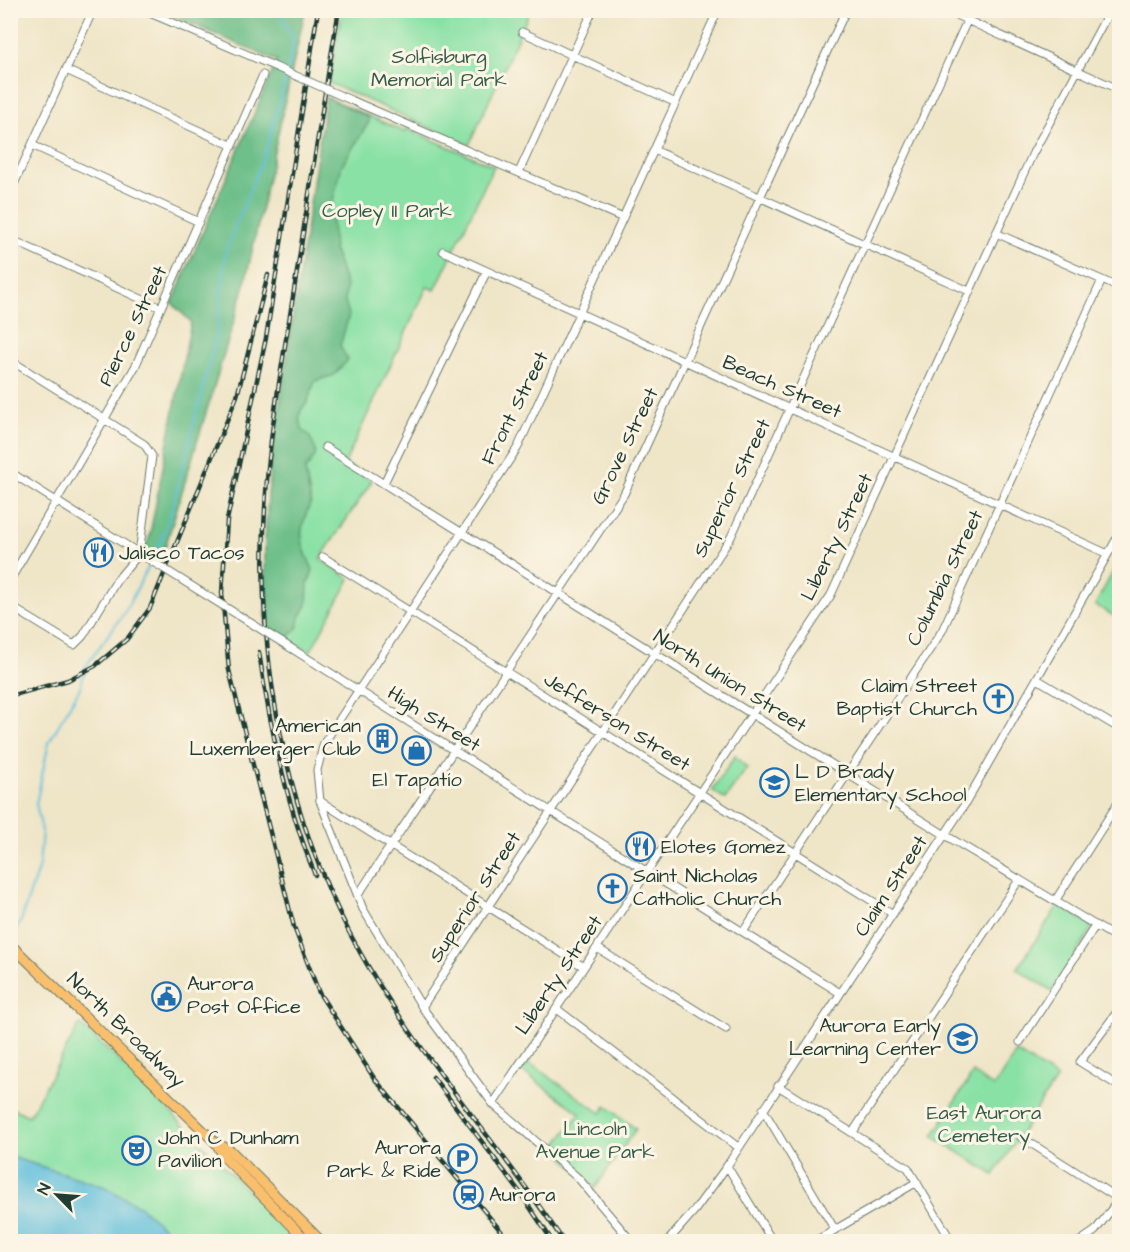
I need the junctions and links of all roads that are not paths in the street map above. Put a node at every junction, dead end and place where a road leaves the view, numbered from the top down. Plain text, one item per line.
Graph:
1 (93, 10) edge
2 (142, 10) edge
3 (593, 10) edge
4 (718, 10) edge
5 (846, 10) edge
6 (945, 10) edge
7 (972, 10) edge
8 (1110, 10) edge
9 (968, 21) junction
10 (522, 32) dead end
11 (572, 55) junction
12 (66, 70) junction
13 (1077, 70) junction
14 (263, 75) dead end
15 (1119, 90) edge
16 (676, 103) junction
17 (32, 145) junction
18 (233, 146) junction
19 (654, 150) junction
20 (519, 172) junction
21 (12, 188) edge
22 (760, 198) junction
23 (623, 219) junction
24 (199, 222) junction
25 (996, 233) junction
26 (10, 239) edge
27 (865, 245) junction
28 (442, 251) dead end
29 (487, 271) junction
30 (1102, 280) junction
31 (1119, 288) edge
32 (969, 291) junction
33 (161, 308) junction
34 (580, 313) junction
35 (10, 360) edge
36 (685, 361) junction
37 (789, 409) junction
38 (104, 419) junction
39 (325, 447) dead end
40 (894, 456) junction
41 (10, 472) edge
42 (384, 483) junction
43 (56, 501) junction
44 (999, 504) junction
45 (462, 532) junction
46 (1119, 533) edge
47 (1108, 554) junction
48 (323, 557) dead end
49 (10, 580) edge
50 (559, 593) junction
51 (10, 606) edge
52 (410, 611) junction
53 (656, 653) junction
54 (507, 672) junction
55 (1037, 679) junction
56 (358, 690) junction
57 (751, 714) junction
58 (1119, 729) edge
59 (603, 732) junction
60 (455, 751) junction
61 (848, 774) junction
62 (699, 793) junction
63 (1119, 800) edge
64 (320, 801) junction
65 (550, 812) junction
66 (945, 835) junction
67 (391, 846) junction
68 (796, 853) junction
69 (647, 872) junction
70 (1019, 880) junction
71 (358, 896) junction
72 (1055, 901) junction
73 (488, 907) junction
74 (893, 914) junction
75 (1095, 926) junction
76 (743, 932) junction
77 (1119, 940) edge
78 (11, 945) edge
79 (597, 948) junction
80 (584, 967) junction
81 (840, 993) junction
82 (422, 1007) junction
83 (1119, 1008) edge
84 (557, 1009) junction
85 (726, 1029) dead end
86 (1020, 1042) dead end
87 (778, 1086) junction
88 (1119, 1087) edge
89 (493, 1104) junction
90 (763, 1109) junction
91 (853, 1132) junction
92 (1021, 1137) dead end
93 (216, 1143) junction
94 (738, 1147) junction
95 (727, 1166) junction
96 (917, 1182) junction
97 (1119, 1198) edge
98 (835, 1230) junction
99 (308, 1242) edge
100 (322, 1242) edge
101 (632, 1242) edge
102 (667, 1242) edge
103 (773, 1242) edge
104 (814, 1242) edge
105 (952, 1242) edge
106 (1079, 1242) edge

1 - 12 street
2 - 20 street, bridge
3 - 11 street
4 - 16 street, Front Street
5 - 22 street, Grove Street
6 - 9 street
7 - 9 street, Superior Street
8 - 13 street, Liberty Street
9 - 13 street
9 - 27 street, Superior Street
10 - 11 street
11 - 16 street
11 - 20 street
12 - 17 street
12 - 18 street
13 - 15 street
13 - 25 street, Liberty Street
14 - 18 street, Pierce Street
16 - 19 street, Front Street
17 - 21 street
17 - 24 street
18 - 24 street, Pierce Street
19 - 22 street
19 - 23 street, Front Street
20 - 23 street
22 - 27 street
22 - 36 street, Grove Street
23 - 34 street, Front Street
24 - 33 street, Pierce Street
25 - 30 street
25 - 32 street, Liberty Street
26 - 33 street
27 - 32 street
27 - 37 street, Superior Street
28 - 29 street, Beach Street
29 - 34 street, Beach Street
29 - 42 street
30 - 31 street
30 - 44 street, Columbia Street
32 - 40 street, Liberty Street
33 - 38 street, Pierce Street
34 - 36 street, Beach Street
34 - 45 street, Front Street
35 - 38 street
36 - 37 street, Beach Street
36 - 50 street, Grove Street
37 - 40 street, Beach Street
37 - 53 street, Superior Street
38 - 43 street, Pierce Street
38 - 51 street
39 - 42 street, North Union Street
40 - 44 street, Beach Street
40 - 57 street, Liberty Street
41 - 43 street, High Street
42 - 45 street, North Union Street
43 - 49 street, Pierce Street
43 - 56 street, High Street, bridge
44 - 47 street, Beach Street
44 - 61 street, Columbia Street
45 - 50 street, North Union Street
45 - 52 street, Front Street
46 - 47 street, Claim Street
47 - 55 street, Claim Street
48 - 52 street, Jefferson Street
50 - 53 street, North Union Street
50 - 54 street, Grove Street
52 - 54 street, Jefferson Street
52 - 56 street, Front Street
53 - 57 street, North Union Street
53 - 59 street, Superior Street
54 - 59 street, Jefferson Street
54 - 60 street, Grove Street
55 - 58 street
55 - 66 street, Claim Street
56 - 60 street, High Street
56 - 64 street, Front Street
57 - 61 street, North Union Street
57 - 62 street, Liberty Street
59 - 62 street, Jefferson Street
59 - 65 street, Superior Street
60 - 65 street, High Street
60 - 67 street, Grove Street
61 - 66 street, North Union Street
61 - 68 street, Columbia Street
62 - 68 street, Jefferson Street
62 - 69 street, Liberty Street
63 - 72 street
64 - 67 street
64 - 71 street, Front Street
65 - 69 street, High Street
65 - 73 street, Superior Street
66 - 70 street, North Union Street
66 - 74 street, Claim Street
67 - 71 street, Grove Street
67 - 73 street
68 - 74 street, Jefferson Street
68 - 76 street, Columbia Street
69 - 76 street, High Street
69 - 79 street, Liberty Street
70 - 72 street, North Union Street
70 - 91 street
71 - 82 street, Front Street
72 - 75 street, North Union Street
73 - 80 street
73 - 82 street, Superior Street
74 - 81 street, Claim Street
75 - 77 street, North Union Street
75 - 86 street
76 - 81 street, High Street
78 - 93 main road, North Broadway
79 - 80 street, Liberty Street
79 - 85 street
80 - 84 street, Liberty Street
81 - 87 street, Claim Street
82 - 89 street, Front Street
83 - 88 street
84 - 89 street, Liberty Street
84 - 94 street
87 - 90 street, Claim Street
87 - 91 street
89 - 101 street, Front Street
90 - 94 street, Claim Street
90 - 98 street
91 - 96 street
92 - 97 street
93 - 99 main road, North Broadway
93 - 100 main road, North Broadway
94 - 95 street, Claim Street
95 - 102 street, Claim Street
95 - 103 street
96 - 98 street
96 - 105 street
97 - 106 street
98 - 104 street

